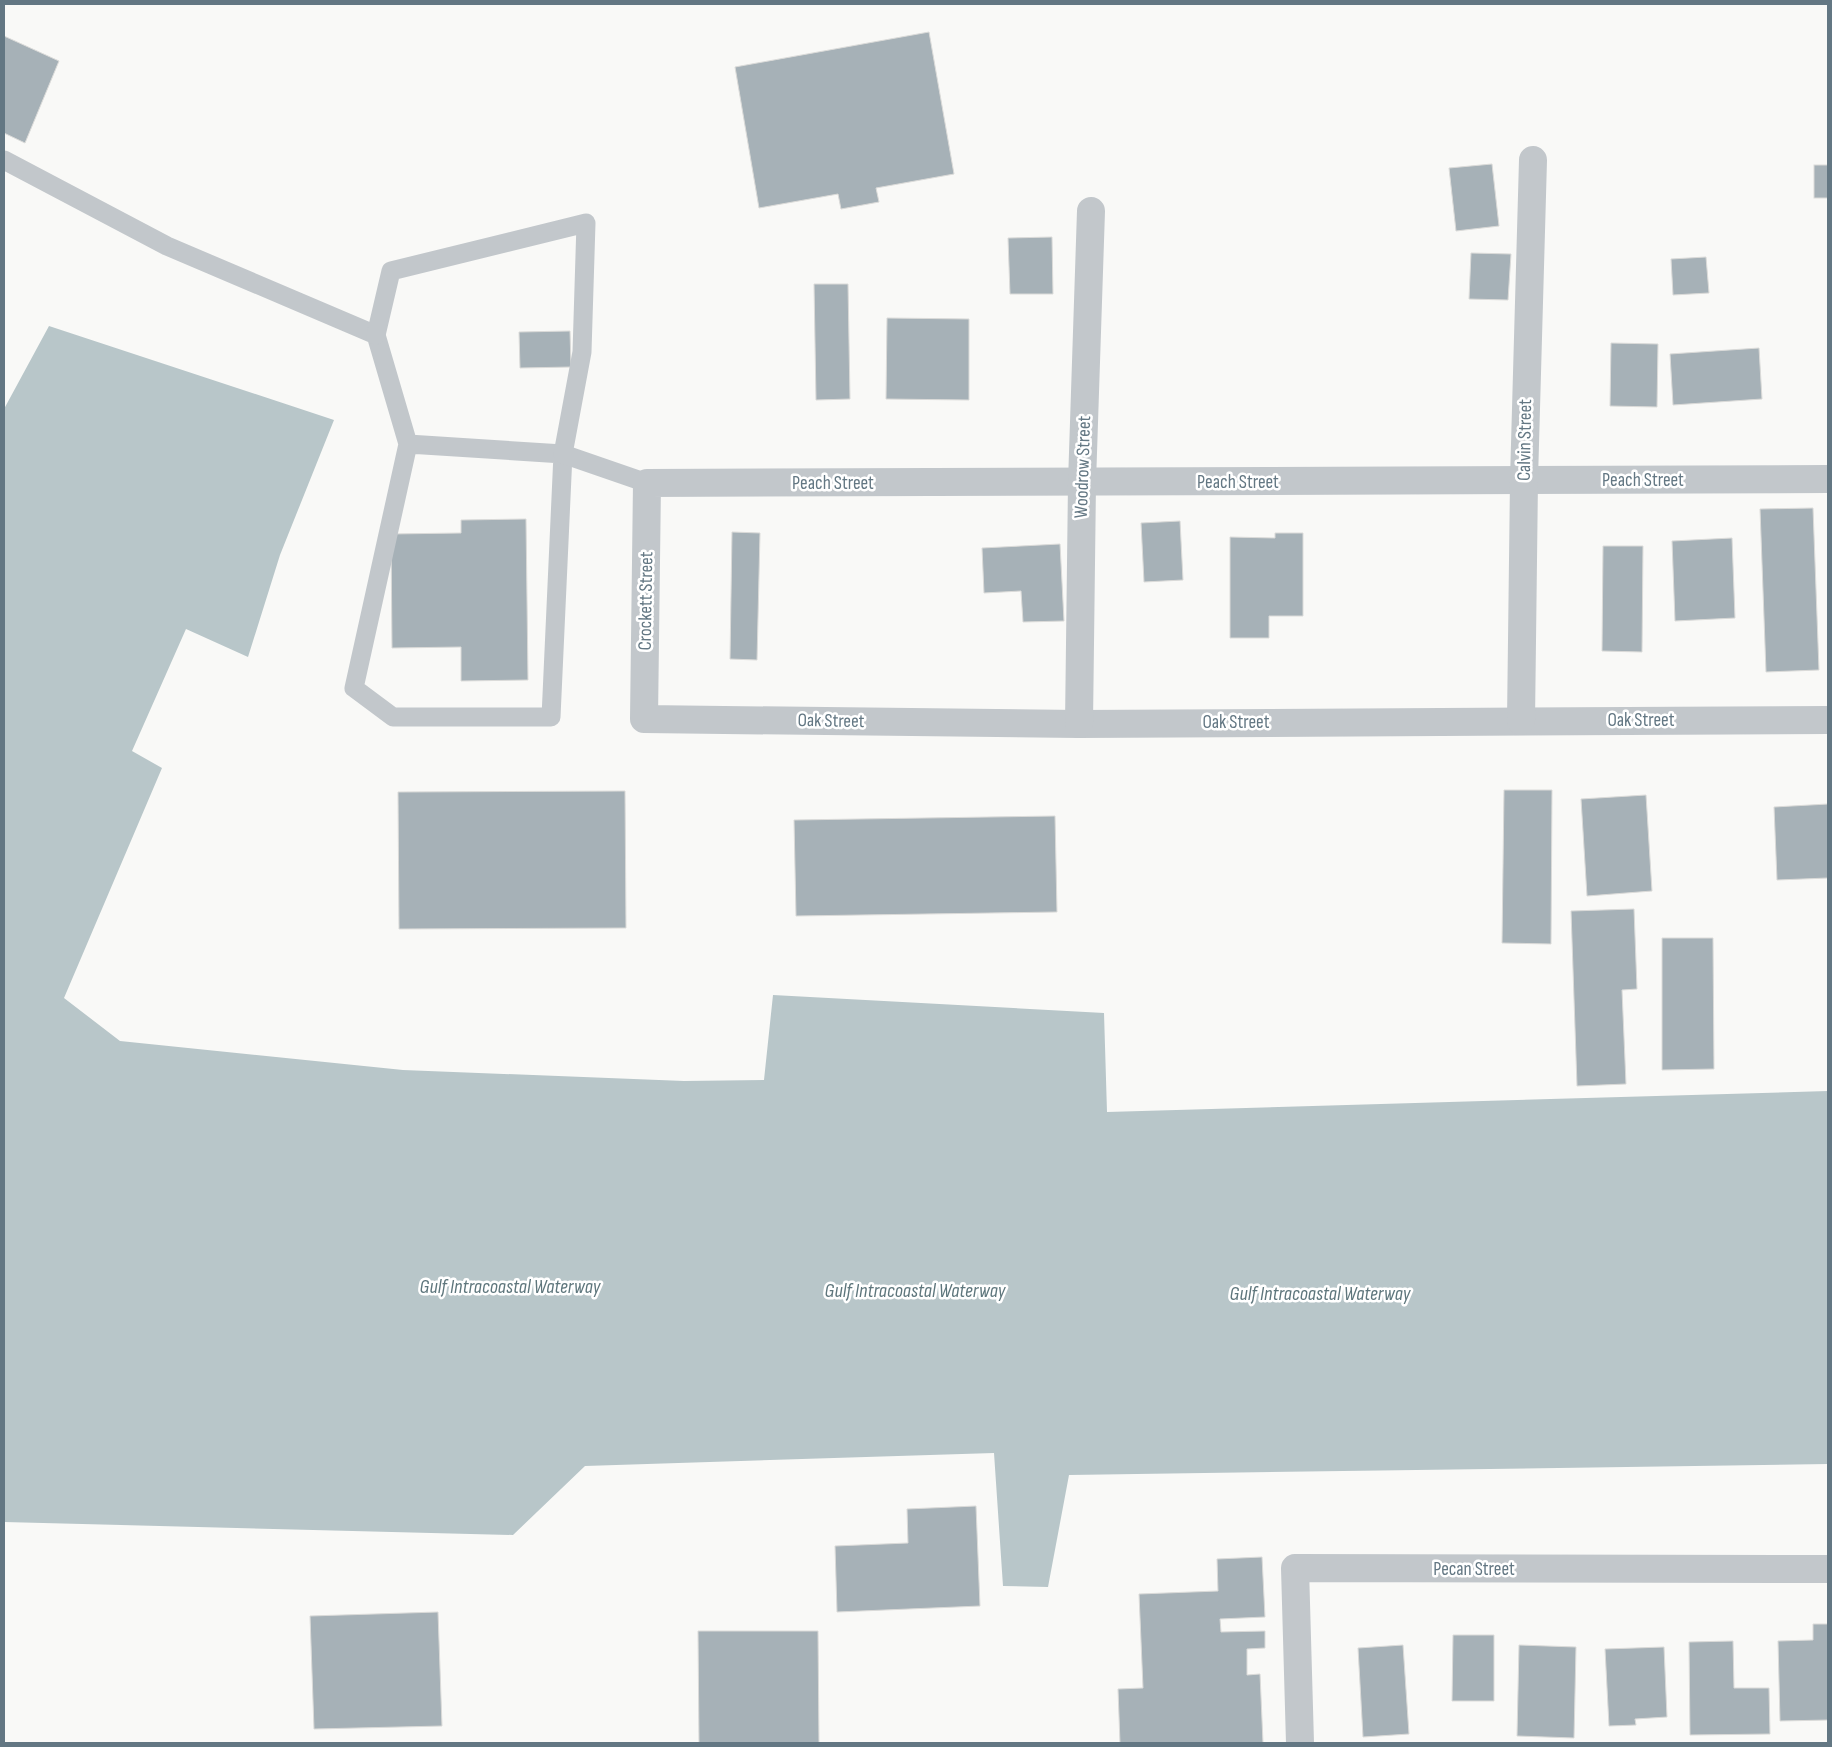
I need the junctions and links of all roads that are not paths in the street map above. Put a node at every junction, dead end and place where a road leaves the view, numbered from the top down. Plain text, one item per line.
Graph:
1 (4, 160) edge
2 (1533, 160) dead end
3 (1092, 211) dead end
4 (376, 335) junction
5 (408, 444) junction
6 (563, 454) junction
7 (1828, 479) edge
8 (1524, 480) junction
9 (1082, 482) junction
10 (647, 484) junction
11 (644, 720) joint
12 (1521, 720) junction
13 (1828, 720) edge
14 (1079, 724) junction
15 (1828, 1569) edge
16 (1300, 1743) edge

1 - 4 lane
2 - 8 street, Calvin Street
3 - 9 street, Woodrow Street
4 - 5 lane
4 - 6 lane
5 - 6 lane
5 - 6 lane
6 - 10 lane
7 - 8 street, Peach Street
8 - 9 street, Peach Street
8 - 12 street, Calvin Street
9 - 10 street, Peach Street
9 - 14 street, Woodrow Street
10 - 11 street, Crockett Street
11 - 14 street, Oak Street
12 - 13 street, Oak Street
12 - 14 street, Oak Street
15 - 16 street, Pecan Street

